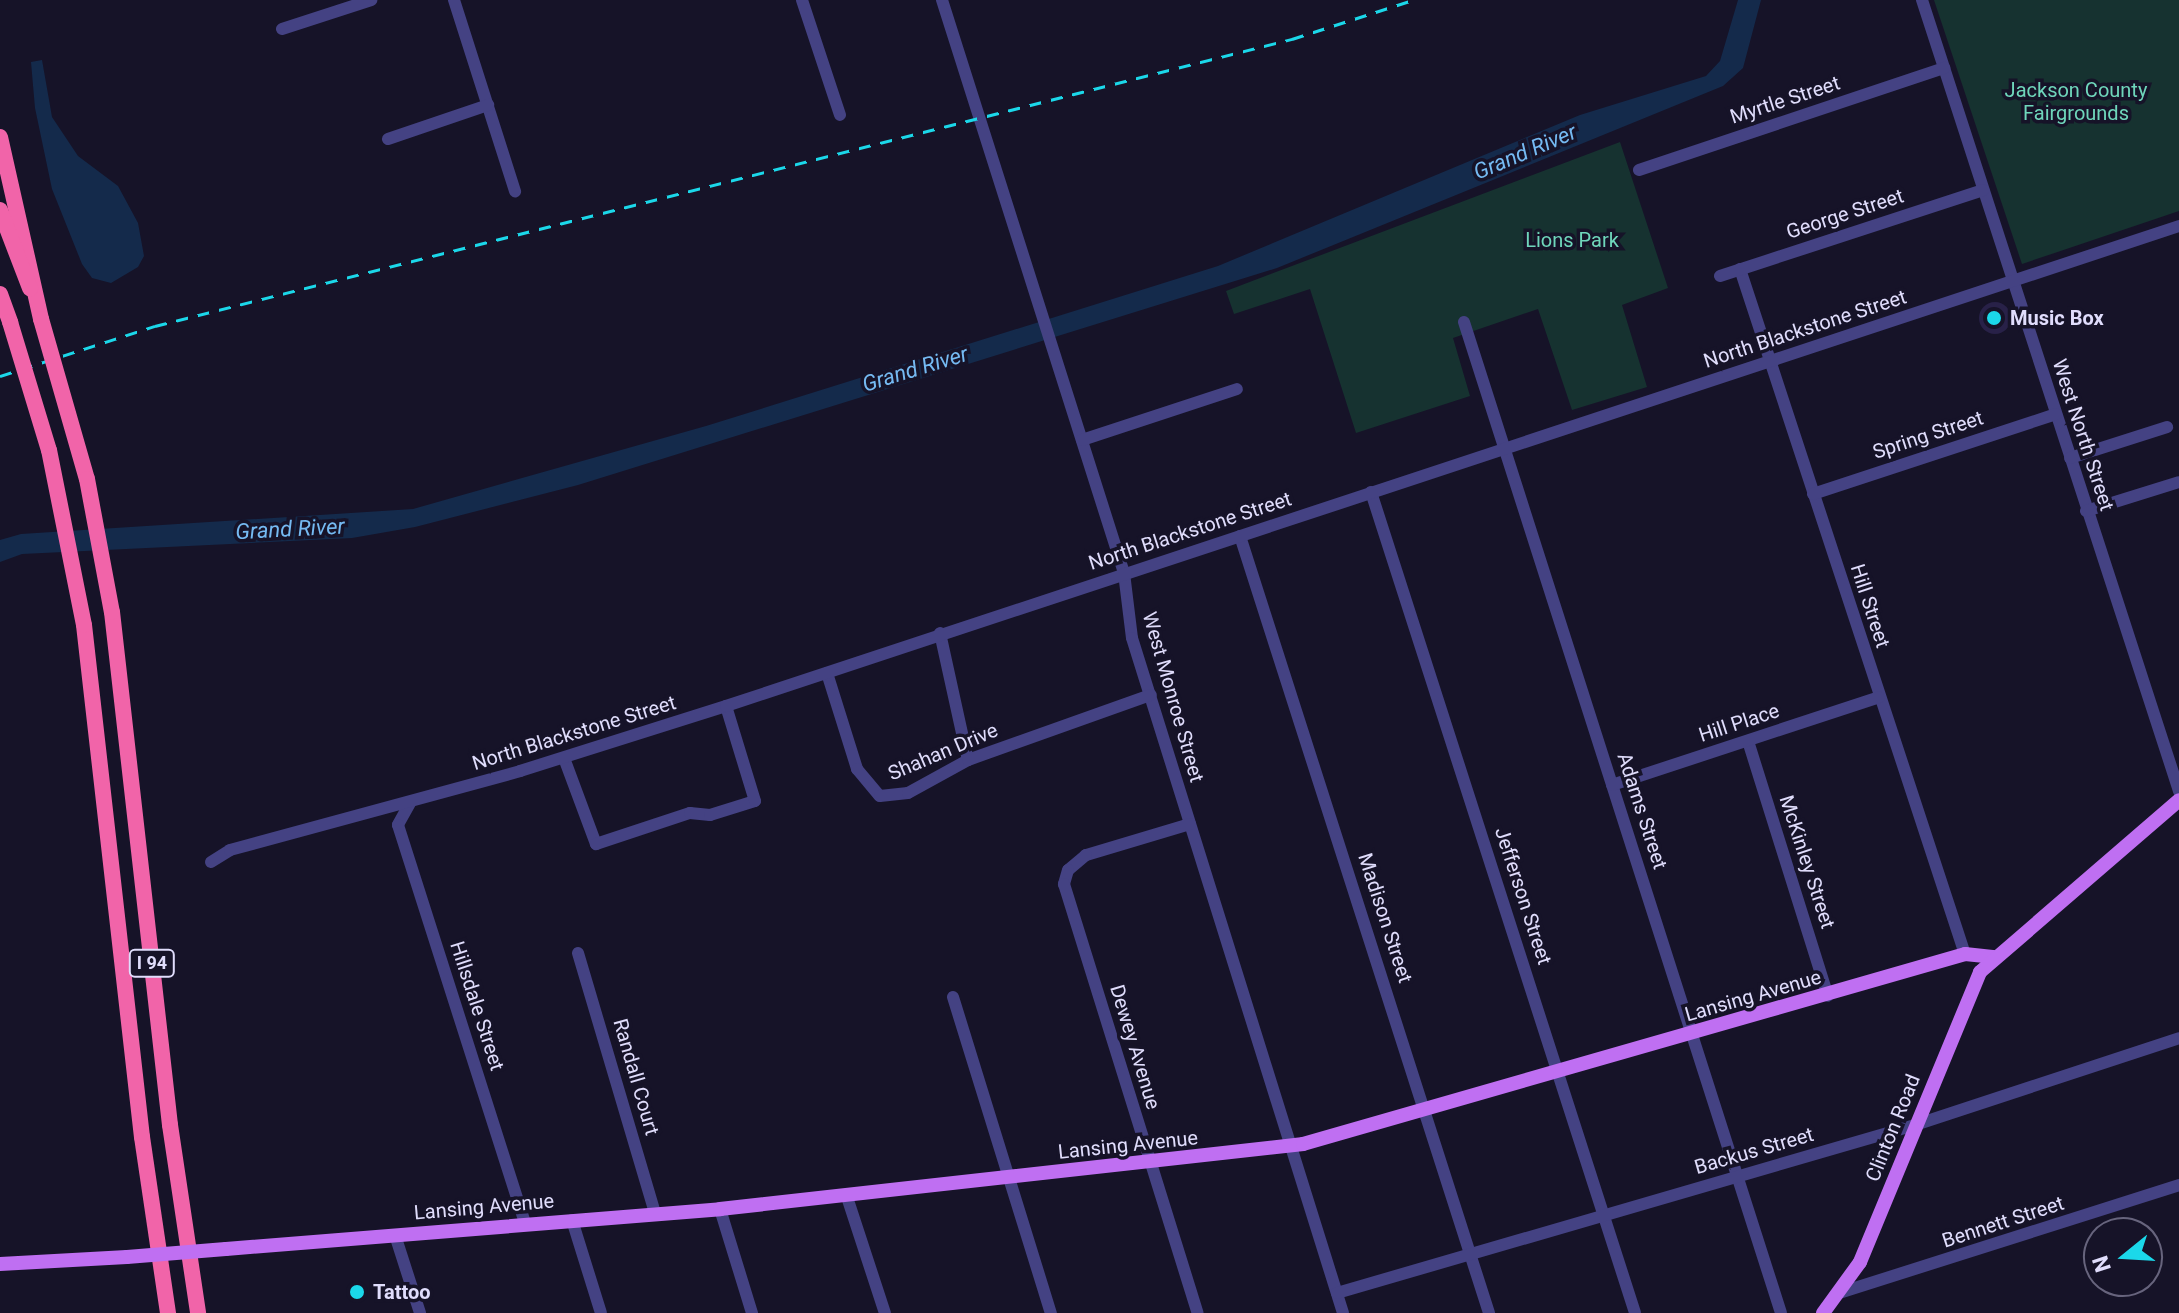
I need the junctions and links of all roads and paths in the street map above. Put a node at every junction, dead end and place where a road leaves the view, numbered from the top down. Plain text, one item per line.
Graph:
1 (371, 0) edge
2 (454, 0) edge
3 (802, 0) edge
4 (942, 0) edge
5 (1922, 0) edge
6 (282, 29) dead end
7 (1944, 68) junction
8 (488, 105) junction
9 (840, 115) dead end
10 (0, 137) edge
11 (388, 139) dead end
12 (1639, 170) dead end
13 (1983, 190) junction
14 (515, 191) dead end
15 (0, 210) edge
16 (2179, 226) edge
17 (1740, 269) junction
18 (1720, 276) dead end
19 (2012, 282) junction
20 (0, 294) edge
21 (41, 319) junction
22 (1464, 322) dead end
23 (1770, 362) junction
24 (1237, 389) dead end
25 (2056, 414) junction
26 (2167, 427) dead end
27 (1082, 440) junction
28 (1504, 450) junction
29 (2070, 458) junction
30 (2179, 482) edge
31 (1371, 492) junction
32 (1813, 494) junction
33 (2086, 511) junction
34 (1240, 536) junction
35 (1124, 573) junction
36 (940, 633) junction
37 (827, 673) junction
38 (1151, 695) junction
39 (1879, 697) junction
40 (726, 706) junction
41 (1748, 741) junction
42 (564, 758) junction
43 (968, 760) junction
44 (1612, 785) junction
45 (2179, 791) edge
46 (2179, 800) edge
47 (410, 803) junction
48 (1190, 824) junction
49 (211, 862) dead end
50 (578, 953) dead end
51 (1965, 954) junction
52 (1995, 957) junction
53 (1828, 996) junction
54 (953, 997) dead end
55 (1693, 1034) junction
56 (2179, 1038) edge
57 (1559, 1071) junction
58 (1425, 1110) junction
59 (1915, 1125) junction
60 (1291, 1145) junction
61 (1151, 1164) junction
62 (1008, 1177) junction
63 (1739, 1177) junction
64 (2179, 1185) edge
65 (847, 1197) junction
66 (720, 1209) junction
67 (655, 1213) junction
68 (1604, 1215) junction
69 (572, 1220) junction
70 (525, 1224) junction
71 (395, 1235) junction
72 (1470, 1254) junction
73 (0, 1264) edge
74 (1337, 1293) junction
75 (1839, 1293) junction
76 (168, 1313) edge
77 (198, 1313) edge
78 (420, 1313) edge
79 (601, 1313) edge
80 (752, 1313) edge
81 (885, 1313) edge
82 (1051, 1313) edge
83 (1198, 1313) edge
84 (1343, 1313) edge
85 (1489, 1313) edge
86 (1635, 1313) edge
87 (1781, 1313) edge
88 (1823, 1313) edge

1 - 6 street
2 - 8 street
3 - 9 street
4 - 27 street, West Monroe Street
5 - 7 street, West North Street
7 - 12 street, Myrtle Street
7 - 13 street, West North Street
8 - 11 street
8 - 14 street
10 - 21 highway
13 - 17 street, George Street
13 - 19 street, West North Street
15 - 21 highway, I 94
16 - 19 street, North Blackstone Street
17 - 18 street, George Street
17 - 23 street, Hill Street
19 - 23 street, North Blackstone Street
19 - 25 street, West North Street
20 - 76 highway, I 94, bridge
21 - 77 highway, I 94, bridge
22 - 28 street, Adams Street
23 - 28 street, North Blackstone Street
23 - 32 street, Hill Street
24 - 27 street
25 - 29 street, West North Street
25 - 32 street, Spring Street
26 - 29 street
27 - 35 street, West Monroe Street
28 - 31 street, North Blackstone Street
28 - 44 street, Adams Street
29 - 33 street, West North Street
30 - 33 street
31 - 34 street, North Blackstone Street
31 - 57 street, Jefferson Street
32 - 39 street, Hill Street
33 - 45 street, West North Street
34 - 35 street, North Blackstone Street
34 - 58 street, Madison Street
35 - 36 street, North Blackstone Street
35 - 38 street, West Monroe Street
36 - 37 street, North Blackstone Street
36 - 43 street
37 - 40 street, North Blackstone Street
37 - 43 street, Shahan Drive
38 - 43 street, Shahan Drive
38 - 48 street, West Monroe Street
39 - 41 street, Hill Place
39 - 51 street, Hill Street
40 - 42 street, North Blackstone Street
40 - 42 street
41 - 44 street, Hill Place
41 - 53 street, McKinley Street
42 - 47 street, North Blackstone Street
44 - 55 street, Adams Street
46 - 52 main road
47 - 49 street, North Blackstone Street
47 - 70 street, Hillsdale Street
48 - 60 street, West Monroe Street
48 - 61 street, Dewey Avenue
50 - 67 street, Randall Court
51 - 52 main road, Lansing Avenue
51 - 53 main road, Lansing Avenue
52 - 59 main road, Clinton Road
53 - 55 main road, Lansing Avenue
54 - 62 street
55 - 57 main road, Lansing Avenue
55 - 63 street, Adams Street
56 - 59 street, Backus Street
57 - 58 main road, Lansing Avenue
57 - 68 street, Jefferson Street
58 - 60 main road, Lansing Avenue
58 - 72 street, Madison Street
59 - 63 street, Backus Street
59 - 75 main road, Clinton Road
60 - 61 main road, Lansing Avenue
60 - 74 street, West Monroe Street
61 - 62 main road, Lansing Avenue
61 - 83 street, Dewey Avenue
62 - 65 main road, Lansing Avenue
62 - 82 street
63 - 68 street, Backus Street
63 - 87 street, Adams Street
64 - 75 street, Bennett Street
65 - 66 main road, Lansing Avenue
65 - 81 street
66 - 67 main road, Lansing Avenue
66 - 80 street
67 - 69 main road, Lansing Avenue
68 - 72 street, Backus Street
68 - 86 street, Jefferson Street
69 - 70 main road, Lansing Avenue
69 - 79 street
70 - 71 main road, Lansing Avenue
71 - 73 main road, Lansing Avenue, bridge
71 - 78 street
72 - 74 street, Backus Street
72 - 85 street, Madison Street
74 - 84 street, West Monroe Street
75 - 88 main road, Clinton Road

